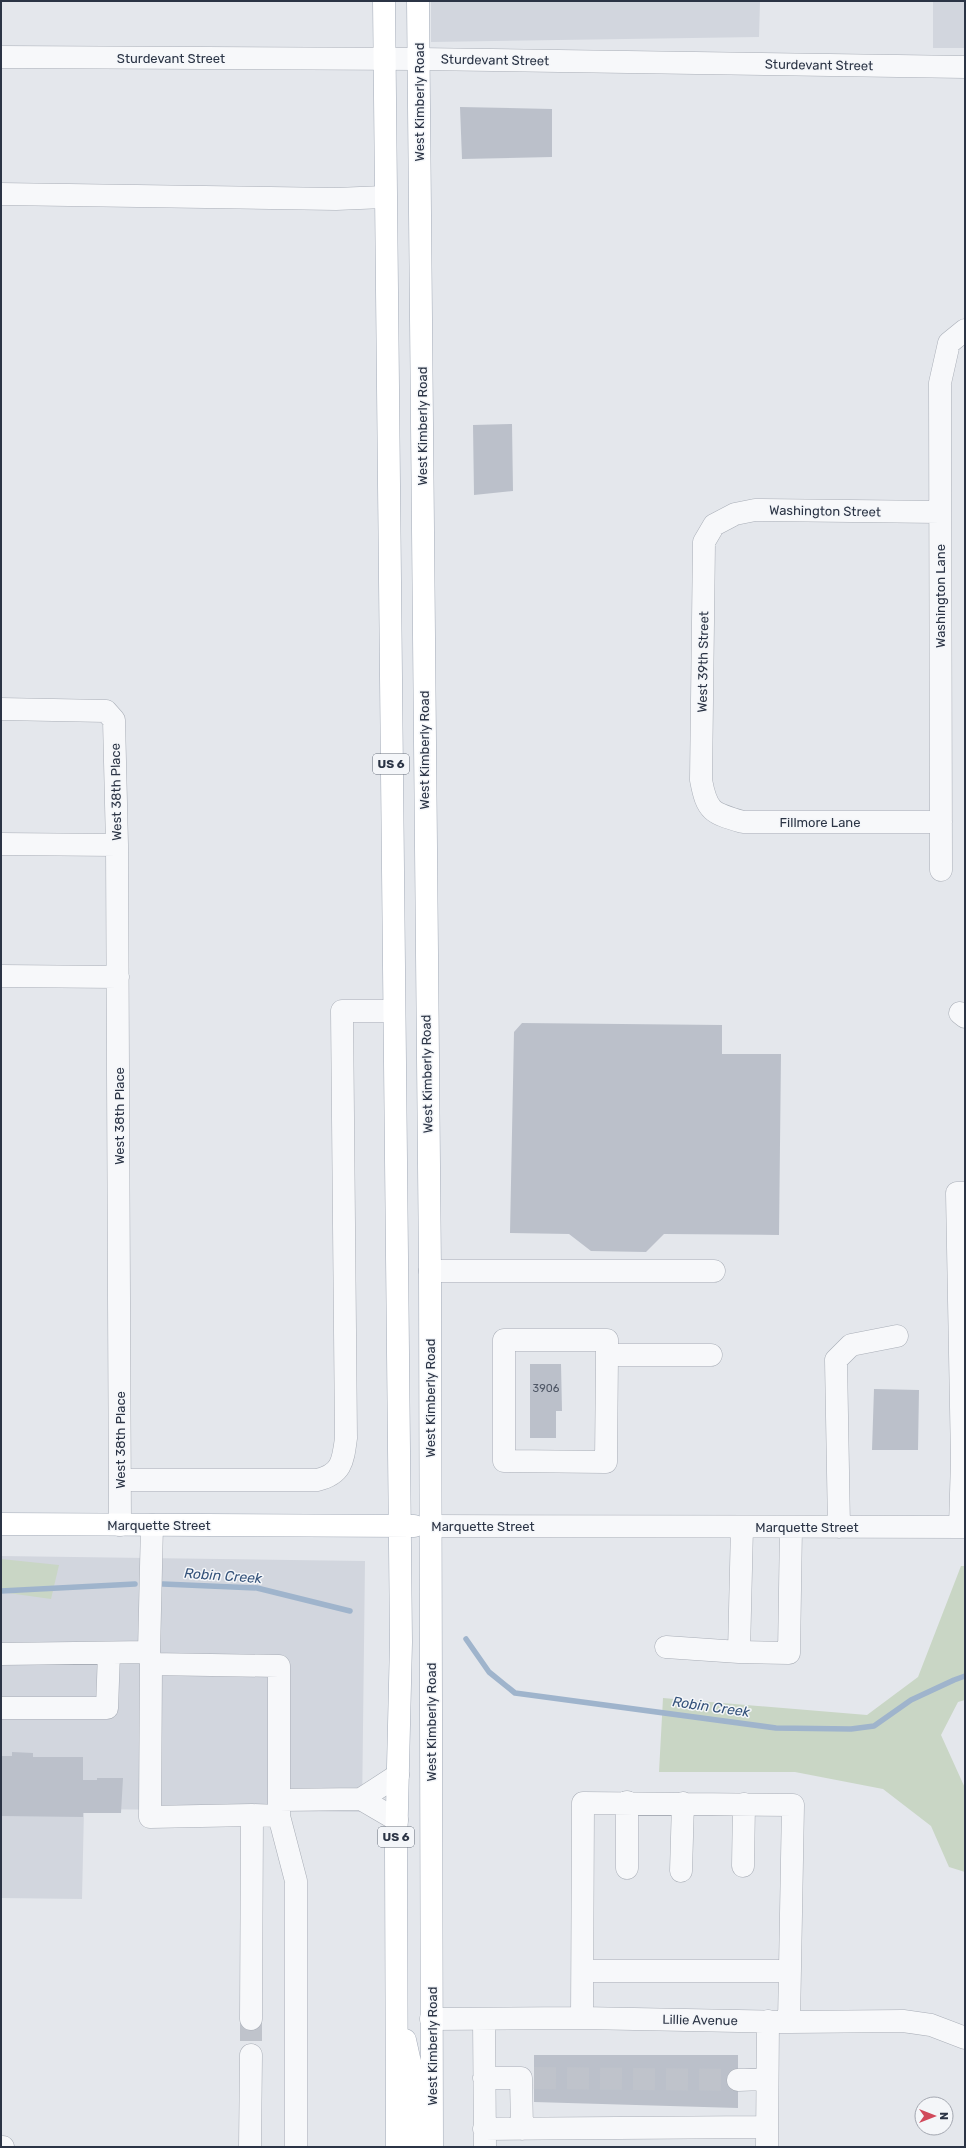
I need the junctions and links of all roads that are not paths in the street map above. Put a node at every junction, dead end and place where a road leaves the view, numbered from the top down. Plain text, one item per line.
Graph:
1 (384, 1) edge
2 (418, 1) edge
3 (1, 57) edge
4 (419, 59) junction
5 (384, 60) junction
6 (965, 67) edge
7 (1, 194) edge
8 (384, 197) junction
9 (965, 330) edge
10 (940, 512) junction
11 (714, 525) joint
12 (1, 708) edge
13 (705, 802) joint
14 (941, 822) junction
15 (1, 844) edge
16 (117, 845) junction
17 (941, 870) dead end
18 (1, 976) edge
19 (118, 978) junction
20 (394, 1011) junction
21 (965, 1193) edge
22 (430, 1271) junction
23 (714, 1271) dead end
24 (897, 1336) dead end
25 (607, 1355) junction
26 (711, 1355) dead end
27 (964, 1460) edge
28 (120, 1480) junction
29 (1, 1524) edge
30 (120, 1525) junction
31 (152, 1525) junction
32 (399, 1526) junction
33 (430, 1526) junction
34 (742, 1527) junction
35 (791, 1527) junction
36 (839, 1527) junction
37 (962, 1527) edge
38 (666, 1647) dead end
39 (739, 1652) junction
40 (108, 1653) junction
41 (1, 1654) edge
42 (150, 1658) junction
43 (1, 1708) edge
44 (398, 1775) junction
45 (361, 1799) junction
46 (628, 1802) junction
47 (683, 1803) junction
48 (744, 1804) junction
49 (279, 1808) junction
50 (252, 1816) junction
51 (397, 1820) junction
52 (743, 1866) dead end
53 (627, 1868) dead end
54 (680, 1871) dead end
55 (583, 1970) junction
56 (790, 1970) junction
57 (582, 2018) junction
58 (251, 2019) tunnel mouth
59 (484, 2019) junction
60 (397, 2020) junction
61 (431, 2020) junction
62 (778, 2021) junction
63 (965, 2038) edge
64 (251, 2055) tunnel mouth
65 (484, 2078) junction
66 (766, 2079) junction
67 (738, 2080) tunnel mouth
68 (522, 2128) junction
69 (767, 2137) edge
70 (484, 2138) edge
71 (250, 2147) edge
72 (296, 2147) edge
73 (397, 2147) edge
74 (413, 2147) edge
75 (432, 2147) edge

1 - 5 main road, US 6
2 - 4 main road, West Kimberly Road / US 6
3 - 5 street, Sturdevant Street
4 - 5 street, Sturdevant Street
4 - 6 street, Sturdevant Street
4 - 22 main road, West Kimberly Road / US 6
5 - 8 main road, US 6
7 - 8 street
8 - 20 main road, US 6
9 - 10 street, Washington Lane
10 - 11 street, Washington Street
10 - 14 street, Washington Lane
11 - 13 street, West 39th Street
12 - 16 street, West 38th Place
13 - 14 street, Fillmore Lane
14 - 17 street, Washington Lane
15 - 16 street
16 - 19 street, West 38th Place
18 - 19 street
19 - 28 street, West 38th Place
20 - 28 street
20 - 32 main road, US 6
21 - 27 street
22 - 23 street
22 - 33 main road, West Kimberly Road / US 6
24 - 36 street
25 - 25 street
25 - 26 street
27 - 37 street
28 - 30 street, West 38th Place
29 - 30 main road, Marquette Street
30 - 31 main road, Marquette Street
31 - 32 main road, Marquette Street
31 - 42 street
32 - 33 main road, Marquette Street
32 - 44 main road, US 6
33 - 34 street, Marquette Street
33 - 61 main road, West Kimberly Road / US 6
34 - 35 street, Marquette Street
34 - 39 street
35 - 36 street, Marquette Street
35 - 39 street
36 - 37 street, Marquette Street
38 - 39 street
40 - 41 street
40 - 42 street
40 - 43 street
42 - 49 street
42 - 50 street
44 - 45 street
44 - 51 main road, US 6
45 - 49 street
45 - 51 street
46 - 47 street
46 - 53 street
46 - 55 street
47 - 48 street
47 - 54 street
48 - 52 street
48 - 56 street
49 - 50 street
49 - 72 street
50 - 58 street
51 - 60 main road, US 6
55 - 56 street
55 - 57 street
56 - 62 street
57 - 59 street, Lillie Avenue
57 - 62 street, Lillie Avenue
59 - 61 street, Lillie Avenue
59 - 65 street
60 - 73 main road, US 6
60 - 74 main road
61 - 75 main road, West Kimberly Road / US 6
62 - 63 street, Lillie Avenue
62 - 66 street
64 - 71 street
65 - 68 street
65 - 70 street
66 - 67 street
66 - 69 street
68 - 69 street
68 - 70 street

